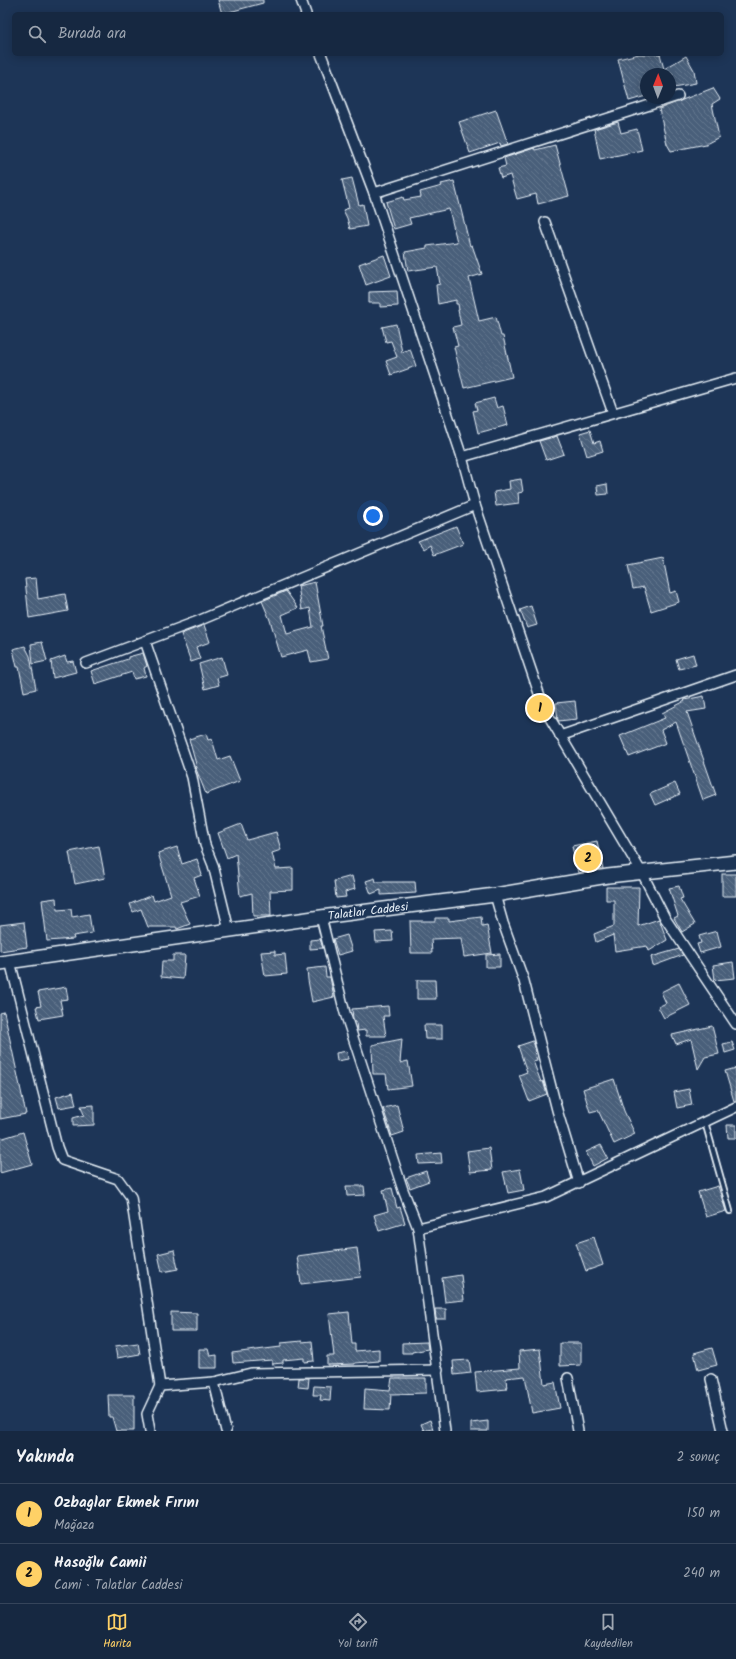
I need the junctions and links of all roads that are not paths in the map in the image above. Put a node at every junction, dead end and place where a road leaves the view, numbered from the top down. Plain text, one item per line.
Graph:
1 (301, 0) edge
2 (305, 12) edge
3 (322, 56) edge
4 (678, 96) dead end
5 (374, 193) junction
6 (546, 222) dead end
7 (736, 378) edge
8 (613, 414) junction
9 (462, 457) junction
10 (475, 505) junction
11 (145, 641) junction
12 (86, 663) dead end
13 (736, 675) edge
14 (560, 736) junction
15 (736, 862) edge
16 (642, 874) junction
17 (495, 895) junction
18 (322, 917) junction
19 (228, 930) junction
20 (5, 962) edge
21 (736, 1024) edge
22 (736, 1107) edge
23 (705, 1122) junction
24 (579, 1183) junction
25 (730, 1211) dead end
26 (418, 1228) junction
27 (438, 1370) junction
28 (568, 1378) dead end
29 (711, 1379) dead end
30 (214, 1382) junction
31 (160, 1386) junction
32 (150, 1431) edge
33 (226, 1431) edge
34 (445, 1431) edge
35 (578, 1431) edge
36 (723, 1431) edge

1 - 2 street
3 - 5 street
4 - 5 street
5 - 9 street
6 - 8 street
7 - 8 street
8 - 9 street
9 - 10 street
10 - 11 street
10 - 14 street
11 - 12 street
11 - 19 street
13 - 14 street
14 - 16 street
15 - 16 street, Talatlar Caddesi
16 - 17 street, Talatlar Caddesi
16 - 21 street
17 - 18 street, Talatlar Caddesi
17 - 24 street
18 - 19 street, Talatlar Caddesi
18 - 26 street
19 - 20 street, Talatlar Caddesi
20 - 31 street
22 - 23 street
23 - 24 street
23 - 25 lane
24 - 26 street
26 - 27 street
27 - 30 street
27 - 34 street
28 - 35 street
29 - 36 street
30 - 31 street
30 - 33 street
31 - 32 street

